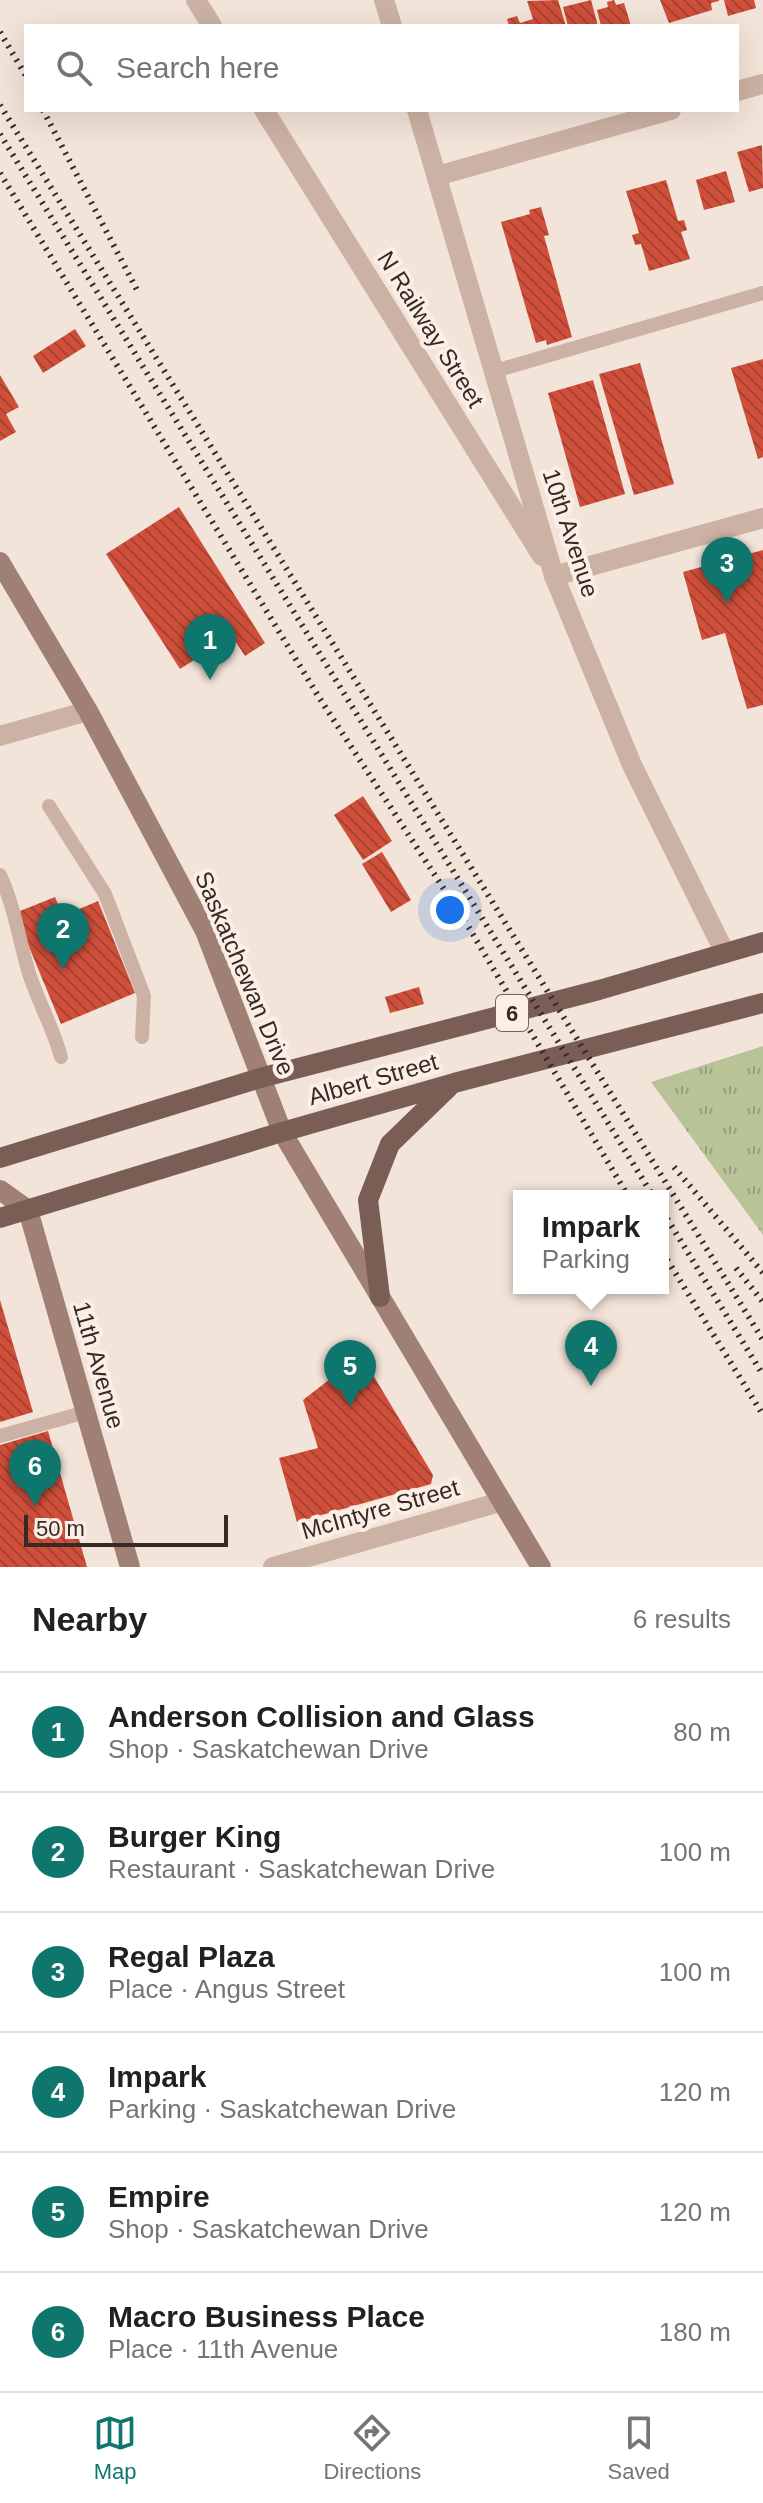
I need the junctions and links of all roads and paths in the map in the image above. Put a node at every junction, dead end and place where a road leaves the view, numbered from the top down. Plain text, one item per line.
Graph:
1 (196, 0) edge
2 (384, 0) edge
3 (211, 24) edge
4 (391, 24) edge
5 (763, 84) edge
6 (739, 90) edge
7 (265, 112) edge
8 (418, 112) edge
9 (664, 112) edge
10 (437, 176) junction
11 (763, 293) edge
12 (495, 371) junction
13 (763, 518) edge
14 (0, 562) edge
15 (554, 576) junction
16 (88, 711) junction
17 (0, 736) edge
18 (49, 806) dead end
19 (0, 875) edge
20 (763, 942) edge
21 (725, 953) junction
22 (763, 1003) edge
23 (142, 1037) dead end
24 (61, 1057) dead end
25 (260, 1078) junction
26 (454, 1083) junction
27 (282, 1132) junction
28 (0, 1158) edge
29 (0, 1190) edge
30 (28, 1210) junction
31 (0, 1218) edge
32 (380, 1297) junction
33 (86, 1412) junction
34 (0, 1436) edge
35 (500, 1502) junction
36 (130, 1567) edge
37 (273, 1567) edge
38 (541, 1567) edge

1 - 3 street
2 - 4 street
5 - 6 street
7 - 15 street, N Railway Street
8 - 10 street, 10th Avenue
9 - 10 street
10 - 12 street, 10th Avenue
11 - 12 lane
12 - 15 street, 10th Avenue
13 - 15 street
14 - 16 main road, Saskatchewan Drive
15 - 21 street, 10th Avenue
16 - 17 street
16 - 25 main road, Saskatchewan Drive
18 - 23 lane
19 - 24 lane
20 - 21 main road, Albert Street / 6
21 - 25 main road, Albert Street / 6
22 - 26 main road, Albert Street / 6
25 - 27 main road, Saskatchewan Drive
25 - 28 main road, Albert Street / 6
26 - 27 main road, Albert Street / 6
26 - 32 main road
27 - 30 main road, Albert Street / 6
27 - 32 main road, Saskatchewan Drive
29 - 30 main road
30 - 31 main road, Albert Street / 6
30 - 33 main road, 11th Avenue
32 - 35 main road, Saskatchewan Drive
33 - 34 lane
33 - 36 main road, 11th Avenue
35 - 37 street, McIntyre Street
35 - 38 main road, Saskatchewan Drive

